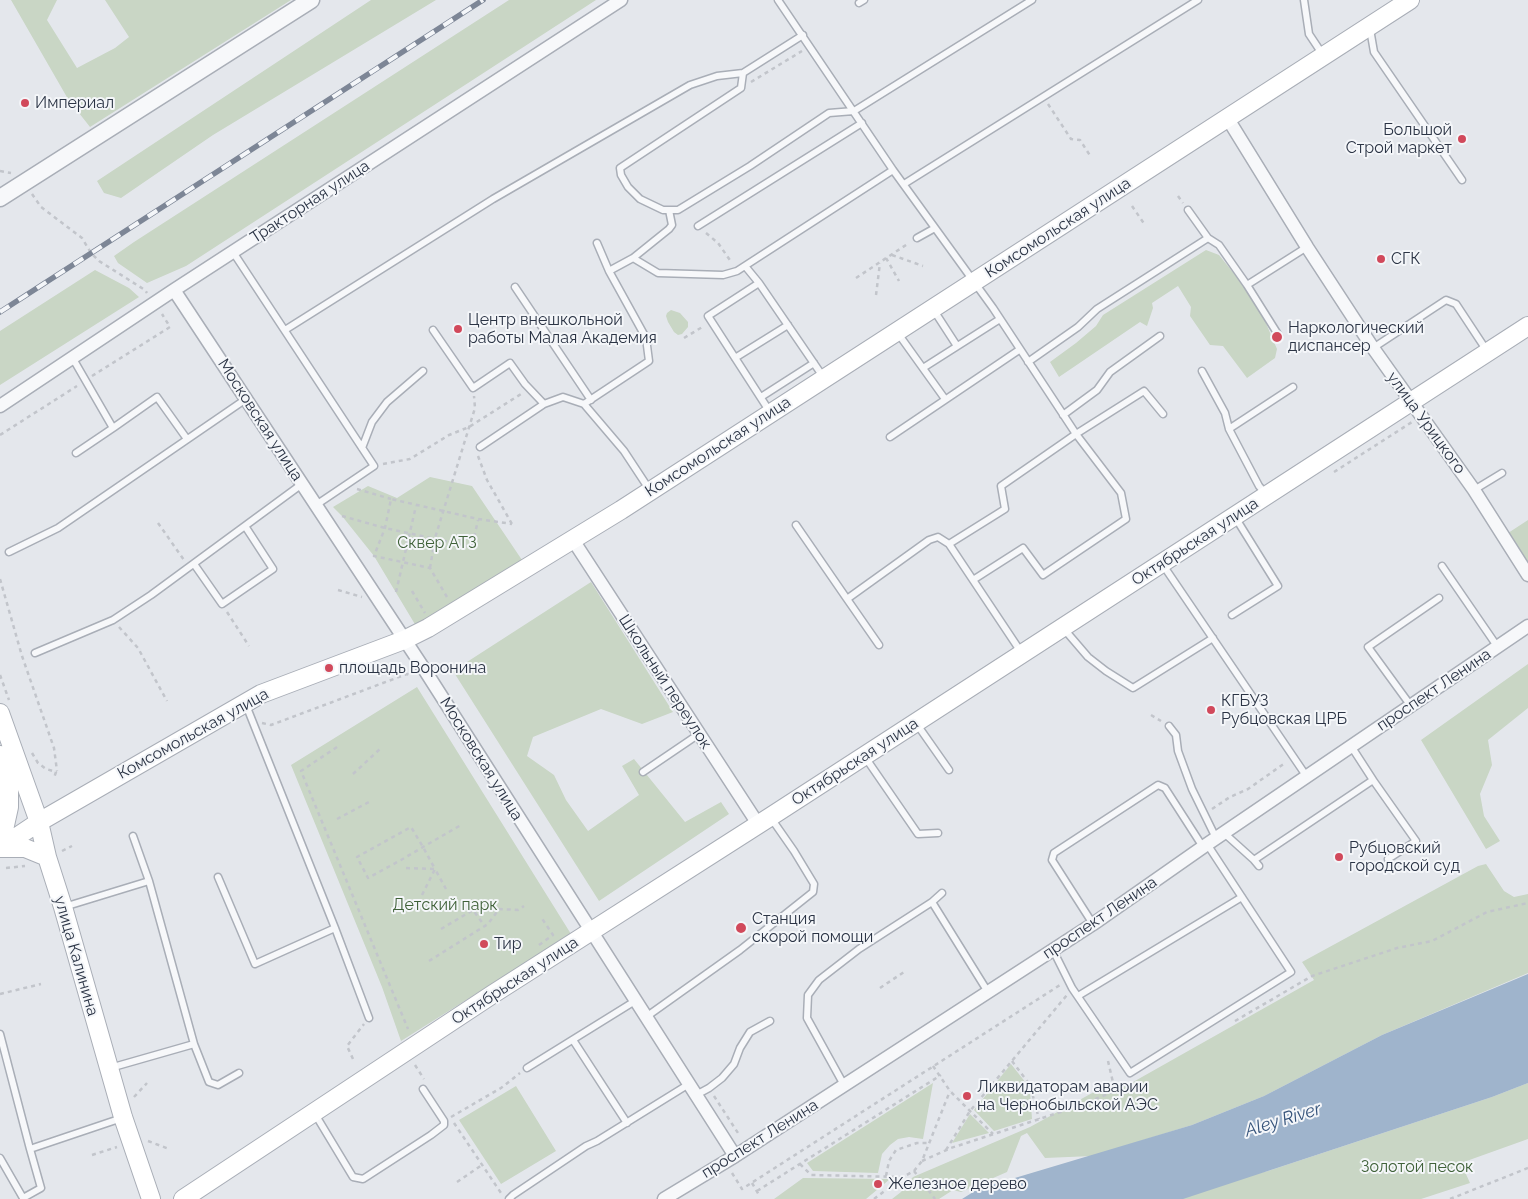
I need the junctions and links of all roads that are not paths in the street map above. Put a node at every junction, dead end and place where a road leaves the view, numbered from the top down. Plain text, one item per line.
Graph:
1 (311, 0) edge
2 (621, 0) edge
3 (778, 0) edge
4 (1032, 0) edge
5 (1198, 0) edge
6 (1304, 0) edge
7 (1410, 0) edge
8 (1369, 27) junction
9 (803, 36) junction
10 (1323, 56) junction
11 (743, 73) junction
12 (854, 110) junction
13 (1228, 118) junction
14 (862, 123) junction
15 (893, 170) junction
16 (1462, 180) dead end
17 (904, 184) junction
18 (0, 198) edge
19 (669, 210) junction
20 (1188, 210) dead end
21 (698, 226) road end
22 (935, 228) junction
23 (917, 238) road end
24 (1208, 238) junction
25 (596, 243) dead end
26 (1307, 247) junction
27 (233, 252) junction
28 (633, 258) junction
29 (745, 266) junction
30 (609, 271) junction
31 (974, 282) junction
32 (760, 283) junction
33 (1248, 285) junction
34 (514, 287) dead end
35 (174, 290) junction
36 (933, 309) junction
37 (1000, 319) junction
38 (788, 325) junction
39 (1528, 326) edge
40 (285, 330) junction
41 (433, 330) dead end
42 (897, 332) junction
43 (1160, 336) dead end
44 (1279, 336) dead end
45 (957, 346) junction
46 (1373, 348) junction
47 (1019, 350) junction
48 (1488, 352) junction
49 (72, 357) junction
50 (735, 358) junction
51 (1028, 362) junction
52 (814, 363) junction
53 (923, 368) junction
54 (423, 371) dead end
55 (1202, 371) dead end
56 (824, 379) junction
57 (1293, 387) dead end
58 (761, 397) junction
59 (945, 398) junction
60 (246, 399) junction
61 (590, 400) junction
62 (1410, 402) junction
63 (544, 404) junction
64 (584, 404) junction
65 (0, 406) edge
66 (771, 413) junction
67 (1163, 414) dead end
68 (1063, 415) junction
69 (113, 428) junction
70 (1229, 429) junction
71 (1076, 434) junction
72 (890, 436) dead end
73 (187, 439) junction
74 (480, 447) road end
75 (362, 448) junction
76 (76, 453) dead end
77 (1502, 473) dead end
78 (302, 484) junction
79 (1474, 490) junction
80 (650, 491) junction
81 (1266, 495) junction
82 (316, 505) junction
83 (1234, 516) junction
84 (796, 525) dead end
85 (245, 526) junction
86 (572, 540) junction
87 (949, 544) junction
88 (9, 552) dead end
89 (1162, 563) junction
90 (191, 565) junction
91 (1442, 566) dead end
92 (1528, 575) edge
93 (973, 580) junction
94 (1438, 598) dead end
95 (847, 599) junction
96 (1232, 615) dead end
97 (1528, 626) edge
98 (1062, 627) junction
99 (1213, 638) junction
100 (404, 640) junction
101 (879, 645) dead end
102 (1498, 646) junction
103 (35, 653) dead end
104 (1021, 653) junction
105 (245, 703) junction
106 (1410, 706) junction
107 (0, 713) edge
108 (915, 722) junction
109 (1169, 726) dead end
110 (699, 734) junction
111 (1351, 746) junction
112 (0, 755) edge
113 (864, 756) junction
114 (949, 770) dead end
115 (643, 772) dead end
116 (1307, 777) junction
117 (1373, 780) junction
118 (764, 821) junction
119 (39, 822) junction
120 (938, 833) dead end
121 (133, 836) dead end
122 (1213, 840) junction
123 (0, 848) edge
124 (45, 858) junction
125 (1388, 859) dead end
126 (1254, 860) junction
127 (1259, 866) dead end
128 (218, 876) dead end
129 (149, 881) junction
130 (942, 893) dead end
131 (1242, 897) junction
132 (932, 902) junction
133 (63, 907) junction
134 (1093, 924) junction
135 (336, 928) junction
136 (591, 932) junction
137 (1053, 950) junction
138 (988, 992) junction
139 (1078, 996) junction
140 (635, 1001) junction
141 (646, 1017) junction
142 (369, 1018) road end
143 (770, 1021) dead end
144 (0, 1034) edge
145 (573, 1040) junction
146 (194, 1044) junction
147 (108, 1068) junction
148 (527, 1068) road end
149 (239, 1073) dead end
150 (844, 1085) junction
151 (423, 1089) dead end
152 (692, 1089) junction
153 (314, 1113) junction
154 (123, 1117) junction
155 (627, 1123) junction
156 (30, 1149) junction
157 (0, 1158) edge
158 (730, 1158) junction
159 (151, 1199) edge
160 (183, 1199) edge
161 (509, 1199) edge
162 (664, 1199) edge

1 - 18 street
2 - 27 street, Тракторная улица
3 - 9 lane
4 - 12 lane
5 - 17 lane
6 - 10 lane
7 - 8 main road, Комсомольская улица
8 - 10 main road, Комсомольская улица
8 - 16 lane
9 - 11 lane
9 - 12 lane
10 - 13 main road, Комсомольская улица
11 - 19 lane
11 - 40 lane
12 - 14 lane
12 - 19 lane
13 - 26 street, улица Урицкого
13 - 31 main road, Комсомольская улица
14 - 15 lane
14 - 21 lane
15 - 17 lane
15 - 29 lane
17 - 22 lane
19 - 28 lane
20 - 24 lane
22 - 23 lane
22 - 31 lane
24 - 33 lane
24 - 51 lane
25 - 30 lane
26 - 33 lane
26 - 46 street, улица Урицкого
27 - 35 street, Тракторная улица
27 - 40 lane
28 - 29 lane
28 - 30 lane
29 - 32 lane
30 - 61 lane
31 - 36 main road, Комсомольская улица
31 - 37 lane
32 - 38 lane
32 - 50 lane
33 - 44 lane
34 - 61 lane
35 - 49 street, Тракторная улица
35 - 60 street, Московская улица
36 - 42 main road, Комсомольская улица
36 - 45 lane
37 - 45 lane
37 - 47 lane
38 - 50 lane
38 - 52 lane
39 - 48 main road, Октябрьская улица
40 - 75 lane
41 - 63 lane
42 - 53 lane
42 - 56 main road, Комсомольская улица
43 - 68 lane
45 - 53 lane
46 - 48 lane
46 - 62 street, улица Урицкого
47 - 51 lane
47 - 59 lane
48 - 62 main road, Октябрьская улица
49 - 65 street, Тракторная улица
49 - 69 lane
50 - 58 lane
51 - 68 lane
52 - 56 lane
52 - 58 lane
53 - 59 lane
54 - 75 lane
55 - 70 lane
56 - 66 main road, Комсомольская улица
57 - 70 lane
58 - 66 lane
59 - 72 lane
60 - 73 lane
60 - 78 street, Московская улица
61 - 64 lane
62 - 79 street, улица Урицкого
62 - 81 main road, Октябрьская улица
63 - 64 lane
63 - 74 lane
64 - 80 lane
66 - 80 main road, Комсомольская улица
67 - 71 lane
68 - 71 lane
69 - 73 lane
69 - 76 lane
70 - 81 lane
71 - 87 lane
71 - 93 lane
73 - 88 lane
75 - 82 lane
77 - 79 lane
78 - 82 street, Московская улица
78 - 85 lane
79 - 92 street, улица Урицкого
80 - 86 main road, Комсомольская улица
81 - 83 main road, Октябрьская улица
82 - 100 street, Московская улица
83 - 89 main road, Октябрьская улица
83 - 96 lane
84 - 95 lane
85 - 90 lane
85 - 90 lane
86 - 100 main road, Комсомольская улица
86 - 110 street, Школьный переулок
87 - 93 lane
87 - 95 lane
89 - 98 main road, Октябрьская улица
89 - 99 lane
90 - 103 lane
91 - 102 lane
93 - 104 lane
94 - 106 lane
95 - 101 lane
97 - 102 street, проспект Ленина
98 - 99 lane
98 - 104 main road, Октябрьская улица
99 - 116 lane
100 - 105 main road, Комсомольская улица
100 - 136 street, Московская улица
102 - 106 street, проспект Ленина
104 - 108 main road, Октябрьская улица
105 - 119 main road, Комсомольская улица
105 - 135 lane
106 - 111 street, проспект Ленина
107 - 119 main road, улица Калинина
108 - 113 main road, Октябрьская улица
108 - 114 lane
109 - 122 lane
110 - 115 lane
110 - 118 street, Школьный переулок
111 - 116 street, проспект Ленина
111 - 117 lane
112 - 123 main road
113 - 118 main road, Октябрьская улица
113 - 120 lane
116 - 122 street, проспект Ленина
117 - 125 lane
117 - 126 lane
118 - 136 main road, Октябрьская улица
118 - 141 lane
119 - 123 main road, Комсомольская улица
119 - 124 main road, улица Калинина
121 - 129 lane
122 - 126 lane
122 - 131 lane
122 - 134 street, проспект Ленина
122 - 134 lane
123 - 124 main road
124 - 133 main road, улица Калинина
126 - 127 lane
128 - 135 lane
129 - 133 lane
129 - 146 lane
130 - 132 lane
131 - 139 lane
131 - 139 lane
132 - 138 lane
132 - 150 lane
133 - 147 main road, улица Калинина
134 - 137 street, проспект Ленина
135 - 142 lane
136 - 140 street, Московская улица
136 - 153 main road, Октябрьская улица
137 - 138 street, проспект Ленина
137 - 139 lane
138 - 150 street, проспект Ленина
140 - 141 street, Московская улица
140 - 145 lane
141 - 152 street, Московская улица
143 - 152 lane
144 - 156 lane
145 - 148 lane
145 - 155 lane
146 - 147 lane
146 - 149 lane
147 - 154 main road, улица Калинина
150 - 158 street, проспект Ленина
151 - 153 lane
152 - 155 lane
152 - 158 street, Московская улица
153 - 160 main road, Октябрьская улица
154 - 156 lane
154 - 159 main road, улица Калинина
155 - 161 lane
156 - 157 lane
158 - 162 street, проспект Ленина

